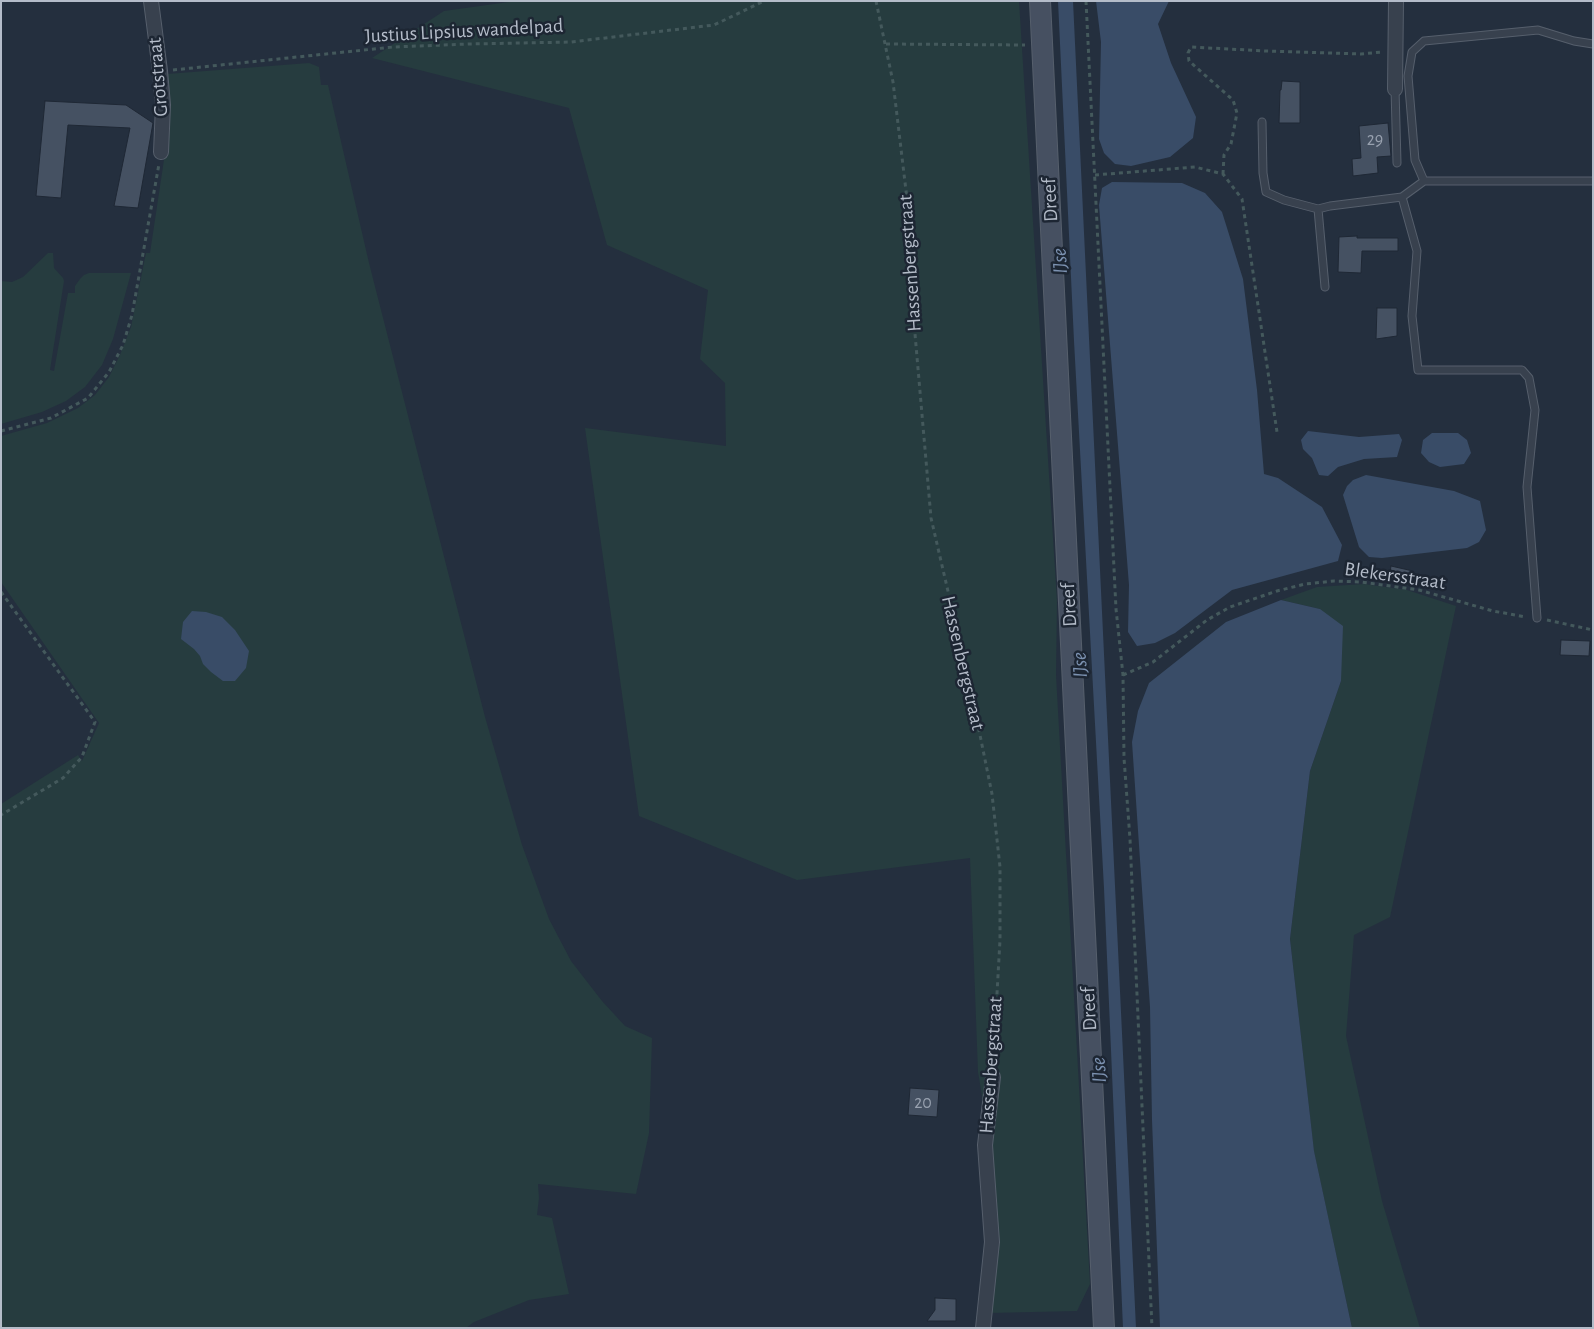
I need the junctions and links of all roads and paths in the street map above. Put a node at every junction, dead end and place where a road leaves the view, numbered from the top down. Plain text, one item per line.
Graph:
1 (151, 1) edge
2 (764, 1) edge
3 (876, 1) edge
4 (1040, 1) edge
5 (1086, 1) edge
6 (1396, 1) edge
7 (886, 44) junction
8 (1593, 44) edge
9 (1042, 45) junction
10 (1395, 51) junction
11 (160, 71) junction
12 (1395, 88) joint
13 (1262, 122) dead end
14 (161, 152) joint
15 (1397, 163) dead end
16 (1223, 174) junction
17 (1095, 176) junction
18 (1424, 181) junction
19 (1593, 181) edge
20 (1402, 197) junction
21 (1318, 210) junction
22 (1325, 287) dead end
23 (1, 431) edge
24 (1277, 432) dead end
25 (1, 592) edge
26 (1537, 618) junction
27 (1593, 630) edge
28 (1123, 675) junction
29 (1, 815) edge
30 (993, 1078) joint
31 (983, 1328) edge
32 (1104, 1328) edge
33 (1152, 1328) edge

1 - 11 street, Grotstraat
2 - 11 path, Justius Lipsius wandelpad
3 - 7 path, Hassenbergstraat
4 - 9 main road, Dreef
5 - 17 path
6 - 10 street
7 - 9 path
7 - 30 path, Hassenbergstraat
8 - 18 lane
9 - 32 main road, Dreef
10 - 12 street
10 - 16 path
11 - 14 street, Grotstraat
12 - 15 lane
13 - 21 lane
14 - 23 path
16 - 17 path
16 - 24 path
17 - 28 path
18 - 19 lane
18 - 20 lane
20 - 21 lane
20 - 26 lane
21 - 22 lane
25 - 29 path
26 - 27 path, Blekersstraat
26 - 28 path, Blekersstraat
28 - 33 path
30 - 31 street, Hassenbergstraat

